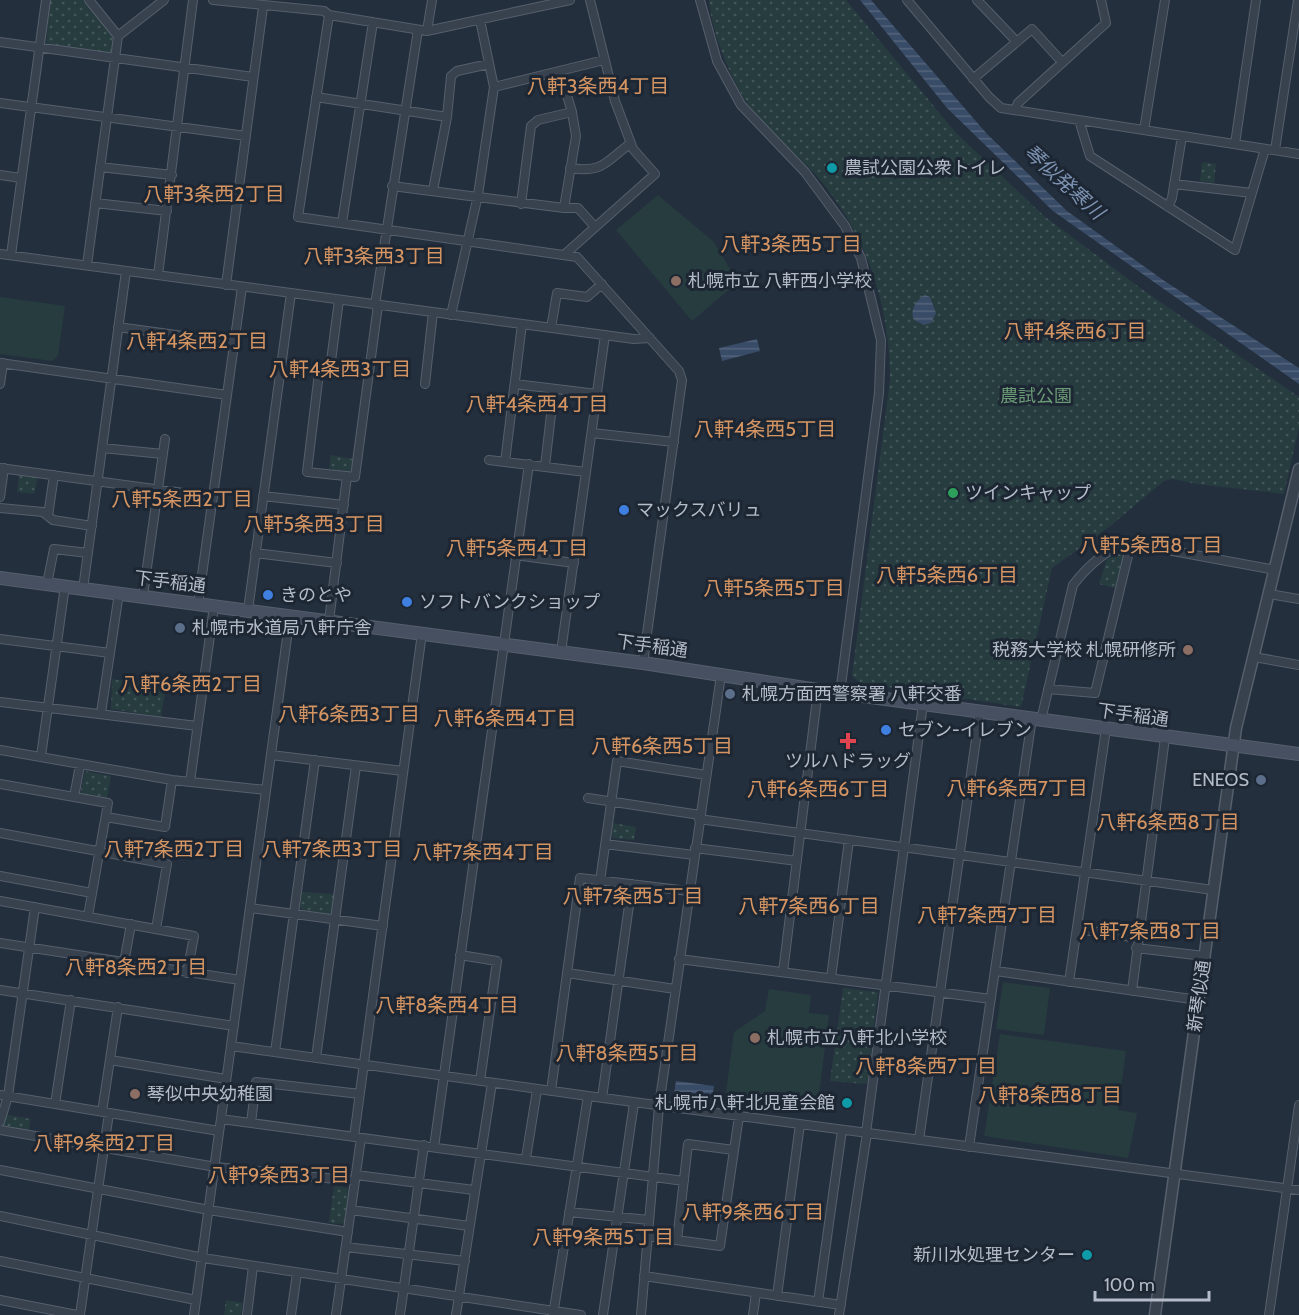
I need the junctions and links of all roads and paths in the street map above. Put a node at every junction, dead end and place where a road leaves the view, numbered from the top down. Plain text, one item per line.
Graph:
1 (46, 0) edge
2 (89, 0) edge
3 (164, 0) edge
4 (193, 0) edge
5 (213, 0) edge
6 (432, 0) edge
7 (570, 0) edge
8 (590, 0) edge
9 (700, 0) edge
10 (907, 0) edge
11 (977, 0) edge
12 (1101, 0) edge
13 (1165, 0) edge
14 (1256, 0) edge
15 (1298, 0) edge
16 (228, 1) edge
17 (263, 7) junction
18 (329, 15) junction
19 (480, 20) junction
20 (373, 22) junction
21 (422, 31) junction
22 (118, 36) junction
23 (0, 42) edge
24 (1017, 42) junction
25 (39, 48) junction
26 (115, 58) junction
27 (604, 60) junction
28 (1062, 62) junction
29 (489, 64) junction
30 (185, 68) junction
31 (560, 72) junction
32 (253, 77) junction
33 (973, 79) junction
34 (494, 87) junction
35 (316, 97) junction
36 (0, 103) edge
37 (360, 104) junction
38 (31, 107) junction
39 (404, 110) junction
40 (1015, 110) junction
41 (572, 112) junction
42 (447, 117) junction
43 (107, 118) junction
44 (1079, 120) junction
45 (178, 127) junction
46 (1144, 130) junction
47 (246, 136) junction
48 (1182, 136) junction
49 (631, 143) junction
50 (1236, 144) junction
51 (1265, 148) junction
52 (1275, 150) junction
53 (1299, 153) edge
54 (100, 167) junction
55 (570, 168) junction
56 (172, 174) junction
57 (0, 175) edge
58 (21, 178) junction
59 (1174, 183) junction
60 (392, 186) junction
61 (433, 190) junction
62 (1252, 193) junction
63 (478, 195) junction
64 (95, 203) junction
65 (521, 204) junction
66 (1168, 207) junction
67 (564, 208) junction
68 (167, 211) junction
69 (342, 224) junction
70 (595, 227) junction
71 (388, 230) junction
72 (466, 241) junction
73 (0, 254) edge
74 (11, 255) junction
75 (564, 255) junction
76 (87, 265) junction
77 (126, 271) junction
78 (158, 274) junction
79 (602, 284) junction
80 (226, 285) junction
81 (242, 287) junction
82 (291, 293) junction
83 (339, 300) junction
84 (377, 305) junction
85 (433, 312) junction
86 (452, 315) junction
87 (522, 324) junction
88 (118, 327) junction
89 (551, 328) junction
90 (605, 335) junction
91 (650, 338) junction
92 (234, 343) junction
93 (2, 363) edge
94 (111, 378) junction
95 (0, 384) edge
96 (425, 384) dead end
97 (515, 384) junction
98 (554, 389) junction
99 (597, 394) junction
100 (227, 395) junction
101 (592, 433) junction
102 (165, 439) dead end
103 (674, 442) junction
104 (102, 448) junction
105 (163, 454) junction
106 (489, 460) dead end
107 (505, 462) junction
108 (529, 464) junction
109 (545, 466) junction
110 (2, 468) edge
111 (1299, 469) edge
112 (586, 472) junction
113 (54, 476) junction
114 (347, 476) junction
115 (98, 482) junction
116 (158, 490) junction
117 (263, 496) junction
118 (0, 497) edge
119 (213, 497) junction
120 (344, 505) junction
121 (0, 508) edge
122 (48, 516) junction
123 (92, 526) junction
124 (1131, 543) junction
125 (88, 553) junction
126 (255, 554) junction
127 (515, 555) junction
128 (337, 563) junction
129 (573, 563) junction
130 (1275, 570) junction
131 (0, 578) edge
132 (47, 584) junction
133 (65, 586) junction
134 (83, 589) junction
135 (119, 593) junction
136 (1269, 594) junction
137 (143, 597) junction
138 (1299, 600) edge
139 (198, 604) junction
140 (214, 606) junction
141 (248, 610) junction
142 (290, 616) junction
143 (329, 621) junction
144 (422, 633) junction
145 (0, 639) edge
146 (502, 644) junction
147 (56, 647) junction
148 (561, 652) junction
149 (110, 653) junction
150 (1254, 657) junction
151 (643, 663) junction
152 (1299, 665) edge
153 (721, 675) junction
154 (1048, 689) junction
155 (818, 690) junction
156 (840, 693) junction
157 (0, 702) edge
158 (923, 704) junction
159 (48, 710) junction
160 (980, 711) junction
161 (101, 713) junction
162 (1036, 719) junction
163 (196, 726) junction
164 (1106, 729) junction
165 (1165, 738) junction
166 (1233, 746) junction
167 (0, 750) edge
168 (1299, 754) edge
169 (271, 755) junction
170 (41, 756) junction
171 (315, 760) junction
172 (80, 765) junction
173 (356, 766) junction
174 (403, 771) junction
175 (706, 775) junction
176 (172, 780) junction
177 (190, 782) junction
178 (0, 784) edge
179 (266, 790) junction
180 (74, 797) junction
181 (588, 798) dead end
182 (610, 801) junction
183 (106, 817) junction
184 (699, 817) junction
185 (0, 833) edge
186 (800, 834) junction
187 (849, 840) junction
188 (605, 844) junction
189 (903, 848) junction
190 (694, 851) junction
191 (99, 852) junction
192 (959, 855) junction
193 (796, 861) junction
194 (1012, 863) junction
195 (1085, 873) junction
196 (0, 876) edge
197 (600, 881) junction
198 (1144, 881) junction
199 (632, 884) junction
200 (1213, 890) junction
201 (688, 891) junction
202 (92, 893) junction
203 (0, 901) edge
204 (35, 907) junction
205 (250, 908) junction
206 (295, 914) junction
207 (88, 916) junction
208 (336, 920) junction
209 (131, 924) junction
210 (383, 926) junction
211 (156, 929) junction
212 (1077, 930) junction
213 (1138, 938) junction
214 (0, 943) edge
215 (28, 948) junction
216 (1136, 948) junction
217 (460, 956) junction
218 (1204, 956) junction
219 (679, 959) junction
220 (124, 963) junction
221 (996, 971) junction
222 (783, 972) junction
223 (187, 973) junction
224 (567, 973) junction
225 (831, 978) junction
226 (240, 980) junction
227 (619, 981) junction
228 (1069, 982) junction
229 (885, 985) junction
230 (675, 989) junction
231 (0, 990) edge
232 (1132, 991) junction
233 (24, 993) junction
234 (940, 993) junction
235 (991, 999) junction
236 (71, 1000) junction
237 (1198, 1000) junction
238 (118, 1008) junction
239 (234, 1026) junction
240 (231, 1046) junction
241 (275, 1052) junction
242 (316, 1058) junction
243 (110, 1060) junction
244 (364, 1065) junction
245 (443, 1075) junction
246 (226, 1079) junction
247 (480, 1081) junction
248 (492, 1083) junction
249 (537, 1089) junction
250 (551, 1091) junction
251 (360, 1094) junction
252 (4, 1095) edge
253 (588, 1096) junction
254 (602, 1098) junction
255 (634, 1103) junction
256 (55, 1104) junction
257 (1299, 1105) edge
258 (659, 1106) junction
259 (106, 1112) junction
260 (739, 1116) junction
261 (221, 1119) junction
262 (0, 1122) edge
263 (251, 1123) junction
264 (800, 1124) junction
265 (0, 1130) edge
266 (842, 1130) junction
267 (219, 1131) junction
268 (867, 1133) junction
269 (358, 1138) junction
270 (919, 1140) junction
271 (423, 1145) junction
272 (969, 1146) junction
273 (434, 1147) junction
274 (1296, 1148) edge
275 (104, 1149) junction
276 (734, 1150) junction
277 (479, 1153) junction
278 (526, 1158) junction
279 (577, 1165) junction
280 (216, 1167) junction
281 (0, 1170) edge
282 (626, 1171) junction
283 (653, 1175) junction
284 (1176, 1175) junction
285 (356, 1178) junction
286 (684, 1181) junction
287 (419, 1182) junction
288 (98, 1189) junction
289 (1287, 1189) junction
290 (474, 1190) junction
291 (1299, 1190) edge
292 (209, 1210) junction
293 (351, 1210) junction
294 (569, 1212) junction
295 (0, 1216) edge
296 (617, 1217) junction
297 (415, 1218) junction
298 (649, 1220) junction
299 (469, 1226) junction
300 (348, 1232) junction
301 (92, 1234) junction
302 (647, 1236) junction
303 (677, 1240) junction
304 (346, 1247) junction
305 (409, 1254) junction
306 (203, 1258) junction
307 (0, 1261) edge
308 (465, 1261) junction
309 (253, 1266) junction
310 (297, 1273) junction
311 (644, 1276) junction
312 (85, 1278) junction
313 (341, 1281) junction
314 (404, 1288) junction
315 (756, 1293) junction
316 (777, 1296) junction
317 (459, 1298) junction
318 (0, 1300) edge
319 (196, 1300) junction
320 (818, 1302) junction
321 (841, 1305) junction
322 (553, 1313) edge
323 (78, 1315) edge
324 (194, 1315) edge
325 (247, 1315) edge
326 (291, 1315) edge
327 (336, 1315) edge
328 (400, 1315) edge
329 (456, 1315) edge
330 (581, 1315) edge
331 (603, 1315) edge
332 (641, 1315) edge
333 (753, 1315) edge
334 (839, 1315) edge
335 (1155, 1315) edge
336 (1269, 1315) edge

1 - 25 street
2 - 22 street
3 - 22 street
4 - 30 street
5 - 16 street
6 - 21 street
7 - 19 street
8 - 27 street
9 - 156 street
10 - 33 street
11 - 24 street
12 - 28 street
13 - 46 street
14 - 50 street
15 - 52 street
16 - 17 street
17 - 18 street
17 - 32 street
18 - 20 street
18 - 35 street
19 - 21 street
19 - 29 street
20 - 21 street
20 - 37 street
21 - 39 street
22 - 26 street
23 - 25 street
24 - 28 street
24 - 33 street
25 - 26 street
25 - 38 street
26 - 30 street
26 - 43 street
27 - 31 street
27 - 49 street
28 - 40 street
29 - 34 street
29 - 42 street
30 - 32 street
30 - 45 street
31 - 34 street
31 - 41 street
32 - 47 street
33 - 40 street
34 - 63 street
35 - 37 street
35 - 69 street
36 - 38 street
37 - 39 street
37 - 69 street
38 - 43 street
38 - 58 street
39 - 42 street
39 - 60 street
40 - 44 street
41 - 55 street
41 - 65 street
42 - 61 street
43 - 45 street
43 - 54 street
44 - 46 street
44 - 66 street
45 - 47 street
45 - 56 street
46 - 48 street
47 - 80 street
48 - 50 street
48 - 59 street
49 - 55 street
49 - 70 street
50 - 51 street
51 - 52 street
51 - 62 street
52 - 53 street
54 - 56 street
54 - 64 street
55 - 67 street
56 - 68 street
57 - 58 street
58 - 74 street
59 - 62 street
59 - 66 street
60 - 61 street
60 - 71 street
61 - 63 street
62 - 66 street
63 - 65 street
63 - 72 street
64 - 68 street
64 - 76 street
65 - 67 street
67 - 70 street
68 - 78 street
69 - 71 street
70 - 75 street
71 - 72 street
71 - 84 street
72 - 75 street
72 - 86 street
73 - 74 street
74 - 76 street
75 - 79 street
76 - 77 street
77 - 78 street
77 - 88 street
78 - 80 street
79 - 89 street
79 - 91 street
80 - 81 street
81 - 82 street
81 - 92 street
82 - 83 street
82 - 117 street
83 - 84 street
83 - 114 street
84 - 85 street
84 - 114 street
85 - 86 street
85 - 96 street
86 - 87 street
87 - 89 street
87 - 97 street
88 - 92 street
88 - 94 street
89 - 90 street
90 - 91 street
90 - 99 street
91 - 103 street
92 - 100 street
93 - 94 street
93 - 95 street
94 - 100 street
94 - 104 street
97 - 98 street
97 - 107 street
98 - 99 street
98 - 109 street
99 - 101 street
100 - 119 street
101 - 103 street
101 - 112 street
102 - 105 street
103 - 151 street
104 - 105 street
104 - 115 street
105 - 116 street
106 - 107 street
107 - 108 street
108 - 109 street
108 - 127 street
109 - 112 street
110 - 113 street
110 - 118 street
111 - 130 street, 新琴似通
112 - 129 street
113 - 115 street
113 - 122 street
114 - 120 street
115 - 116 street
115 - 123 street
116 - 119 street
116 - 137 street
117 - 120 street
117 - 126 street
119 - 139 street
120 - 128 street
121 - 122 street
122 - 123 street
123 - 125 street
124 - 130 street
124 - 154 street
124 - 154 street
125 - 132 street
125 - 134 street
126 - 128 street
126 - 141 street
127 - 129 street
127 - 146 street
128 - 143 street
129 - 148 street
130 - 136 street, 新琴似通
131 - 132 main road, 下手稲通
132 - 133 main road, 下手稲通
133 - 134 main road, 下手稲通
133 - 147 street
134 - 135 main road, 下手稲通
135 - 137 main road, 下手稲通
135 - 149 street
136 - 138 street
136 - 150 street, 新琴似通
137 - 139 main road, 下手稲通
139 - 140 main road, 下手稲通
140 - 141 main road, 下手稲通
140 - 163 street
141 - 142 main road, 下手稲通
142 - 143 main road, 下手稲通
142 - 169 street
143 - 144 main road, 下手稲通
144 - 146 main road, 下手稲通
144 - 174 street
145 - 147 street
146 - 148 main road, 下手稲通
146 - 217 street
147 - 149 street
147 - 159 street
148 - 151 main road, 下手稲通
149 - 161 street
150 - 152 street
150 - 166 street, 新琴似通
151 - 153 main road, 下手稲通
153 - 155 main road, 下手稲通
153 - 175 street
154 - 162 street
155 - 156 main road, 下手稲通
155 - 186 street
156 - 158 main road, 下手稲通
157 - 159 street
158 - 160 main road, 下手稲通
158 - 189 street
159 - 161 street
159 - 170 street
160 - 162 main road, 下手稲通
160 - 192 street
161 - 163 street
162 - 164 main road, 下手稲通
162 - 194 street
163 - 177 street
164 - 165 main road, 下手稲通
164 - 195 street
165 - 166 main road, 下手稲通
165 - 198 street
166 - 168 main road, 下手稲通
166 - 200 street, 新琴似通
167 - 170 street
169 - 171 street
169 - 179 street
170 - 172 street
171 - 173 street
171 - 206 street
172 - 176 street
172 - 180 street
173 - 174 street
173 - 208 street
174 - 210 street
175 - 182 street
175 - 184 street
176 - 177 street
176 - 183 street
177 - 179 street
178 - 180 street
179 - 205 street
180 - 183 street
181 - 182 street
182 - 184 street
182 - 188 street
183 - 191 street
184 - 186 street
184 - 190 street
185 - 191 street
186 - 187 street
186 - 193 street
187 - 189 street
187 - 225 street
188 - 190 street
188 - 197 street
189 - 192 street
189 - 229 street
190 - 193 street
190 - 201 street
191 - 202 street
191 - 211 street
192 - 194 street
192 - 234 street
193 - 222 street
194 - 195 street
194 - 221 street
195 - 198 street
195 - 212 street
196 - 202 street
197 - 199 street
197 - 224 street
198 - 200 street
198 - 213 street
199 - 201 street
199 - 227 street
200 - 218 street, 新琴似通
201 - 219 street
202 - 207 street
203 - 204 street
204 - 207 street
204 - 215 street
205 - 206 street
205 - 226 street
206 - 208 street
206 - 241 street
207 - 209 street
208 - 210 street
208 - 242 street
209 - 211 street
209 - 220 street
210 - 244 street
211 - 223 street
212 - 213 street
212 - 228 street
213 - 216 street
214 - 215 street
215 - 220 street
215 - 233 street
216 - 218 street
216 - 232 street
217 - 245 street
217 - 247 street
218 - 237 street, 新琴似通
219 - 222 street
219 - 230 street
220 - 223 street
221 - 228 street
221 - 235 street
222 - 225 street
223 - 226 street
224 - 227 street
224 - 250 street
225 - 229 street
226 - 239 street
227 - 230 street
227 - 254 street
228 - 232 street
229 - 234 street
229 - 268 street
230 - 258 street
231 - 233 street
232 - 237 street
233 - 236 street
233 - 252 street
234 - 235 street
234 - 270 street
235 - 272 street
236 - 238 street
236 - 256 street
237 - 284 street, 新琴似通
238 - 239 street
238 - 243 street
239 - 240 street
240 - 241 street
240 - 246 street
241 - 242 street
242 - 244 street
243 - 246 street
243 - 259 street
244 - 245 street
244 - 251 street
245 - 247 street
245 - 273 street
246 - 261 street
247 - 248 street
248 - 249 street
248 - 277 street
249 - 250 street
249 - 278 street
250 - 253 street
251 - 263 street
251 - 269 street
252 - 256 street
252 - 262 street
253 - 254 street
253 - 279 street
254 - 255 street
255 - 258 street
255 - 282 street
256 - 259 street
257 - 274 street
258 - 260 street
258 - 283 street
259 - 267 street
259 - 275 street
260 - 264 street
260 - 276 street
261 - 263 street
261 - 267 street
263 - 269 street
264 - 266 street
264 - 316 street
265 - 275 street
266 - 268 street
266 - 320 street
267 - 280 street
268 - 270 street
268 - 321 street
269 - 271 street
269 - 285 street
270 - 272 street
271 - 273 street
271 - 287 street
272 - 284 street
273 - 277 street
274 - 289 street
275 - 280 street
275 - 288 street
276 - 286 street
276 - 303 street
277 - 278 street
277 - 290 street
278 - 279 street
279 - 282 street
279 - 294 street
280 - 285 street
280 - 292 street
281 - 288 street
282 - 283 street
282 - 296 street
283 - 286 street
283 - 298 street
284 - 289 street
284 - 335 street, 新琴似通
285 - 287 street
285 - 293 street
286 - 303 street
287 - 290 street
287 - 297 street
288 - 292 street
288 - 301 street
289 - 291 street
289 - 336 street
290 - 299 street
292 - 300 street
292 - 306 street
293 - 297 street
293 - 300 street
294 - 296 street
294 - 322 street
295 - 301 street
296 - 298 street
296 - 331 street
297 - 299 street
297 - 305 street
298 - 302 street
299 - 308 street
300 - 304 street
301 - 306 street
301 - 312 street
302 - 303 street
302 - 311 street
304 - 305 street
304 - 313 street
305 - 308 street
305 - 314 street
306 - 309 street
306 - 319 street
307 - 312 street
308 - 317 street
309 - 310 street
309 - 325 street
310 - 313 street
310 - 326 street
311 - 315 street
311 - 332 street
312 - 319 street
312 - 323 street
313 - 314 street
313 - 327 street
314 - 317 street
314 - 328 street
315 - 316 street
315 - 333 street
316 - 320 street
317 - 322 street
317 - 329 street
318 - 323 street
319 - 324 street
320 - 321 street
321 - 334 street
322 - 330 street

